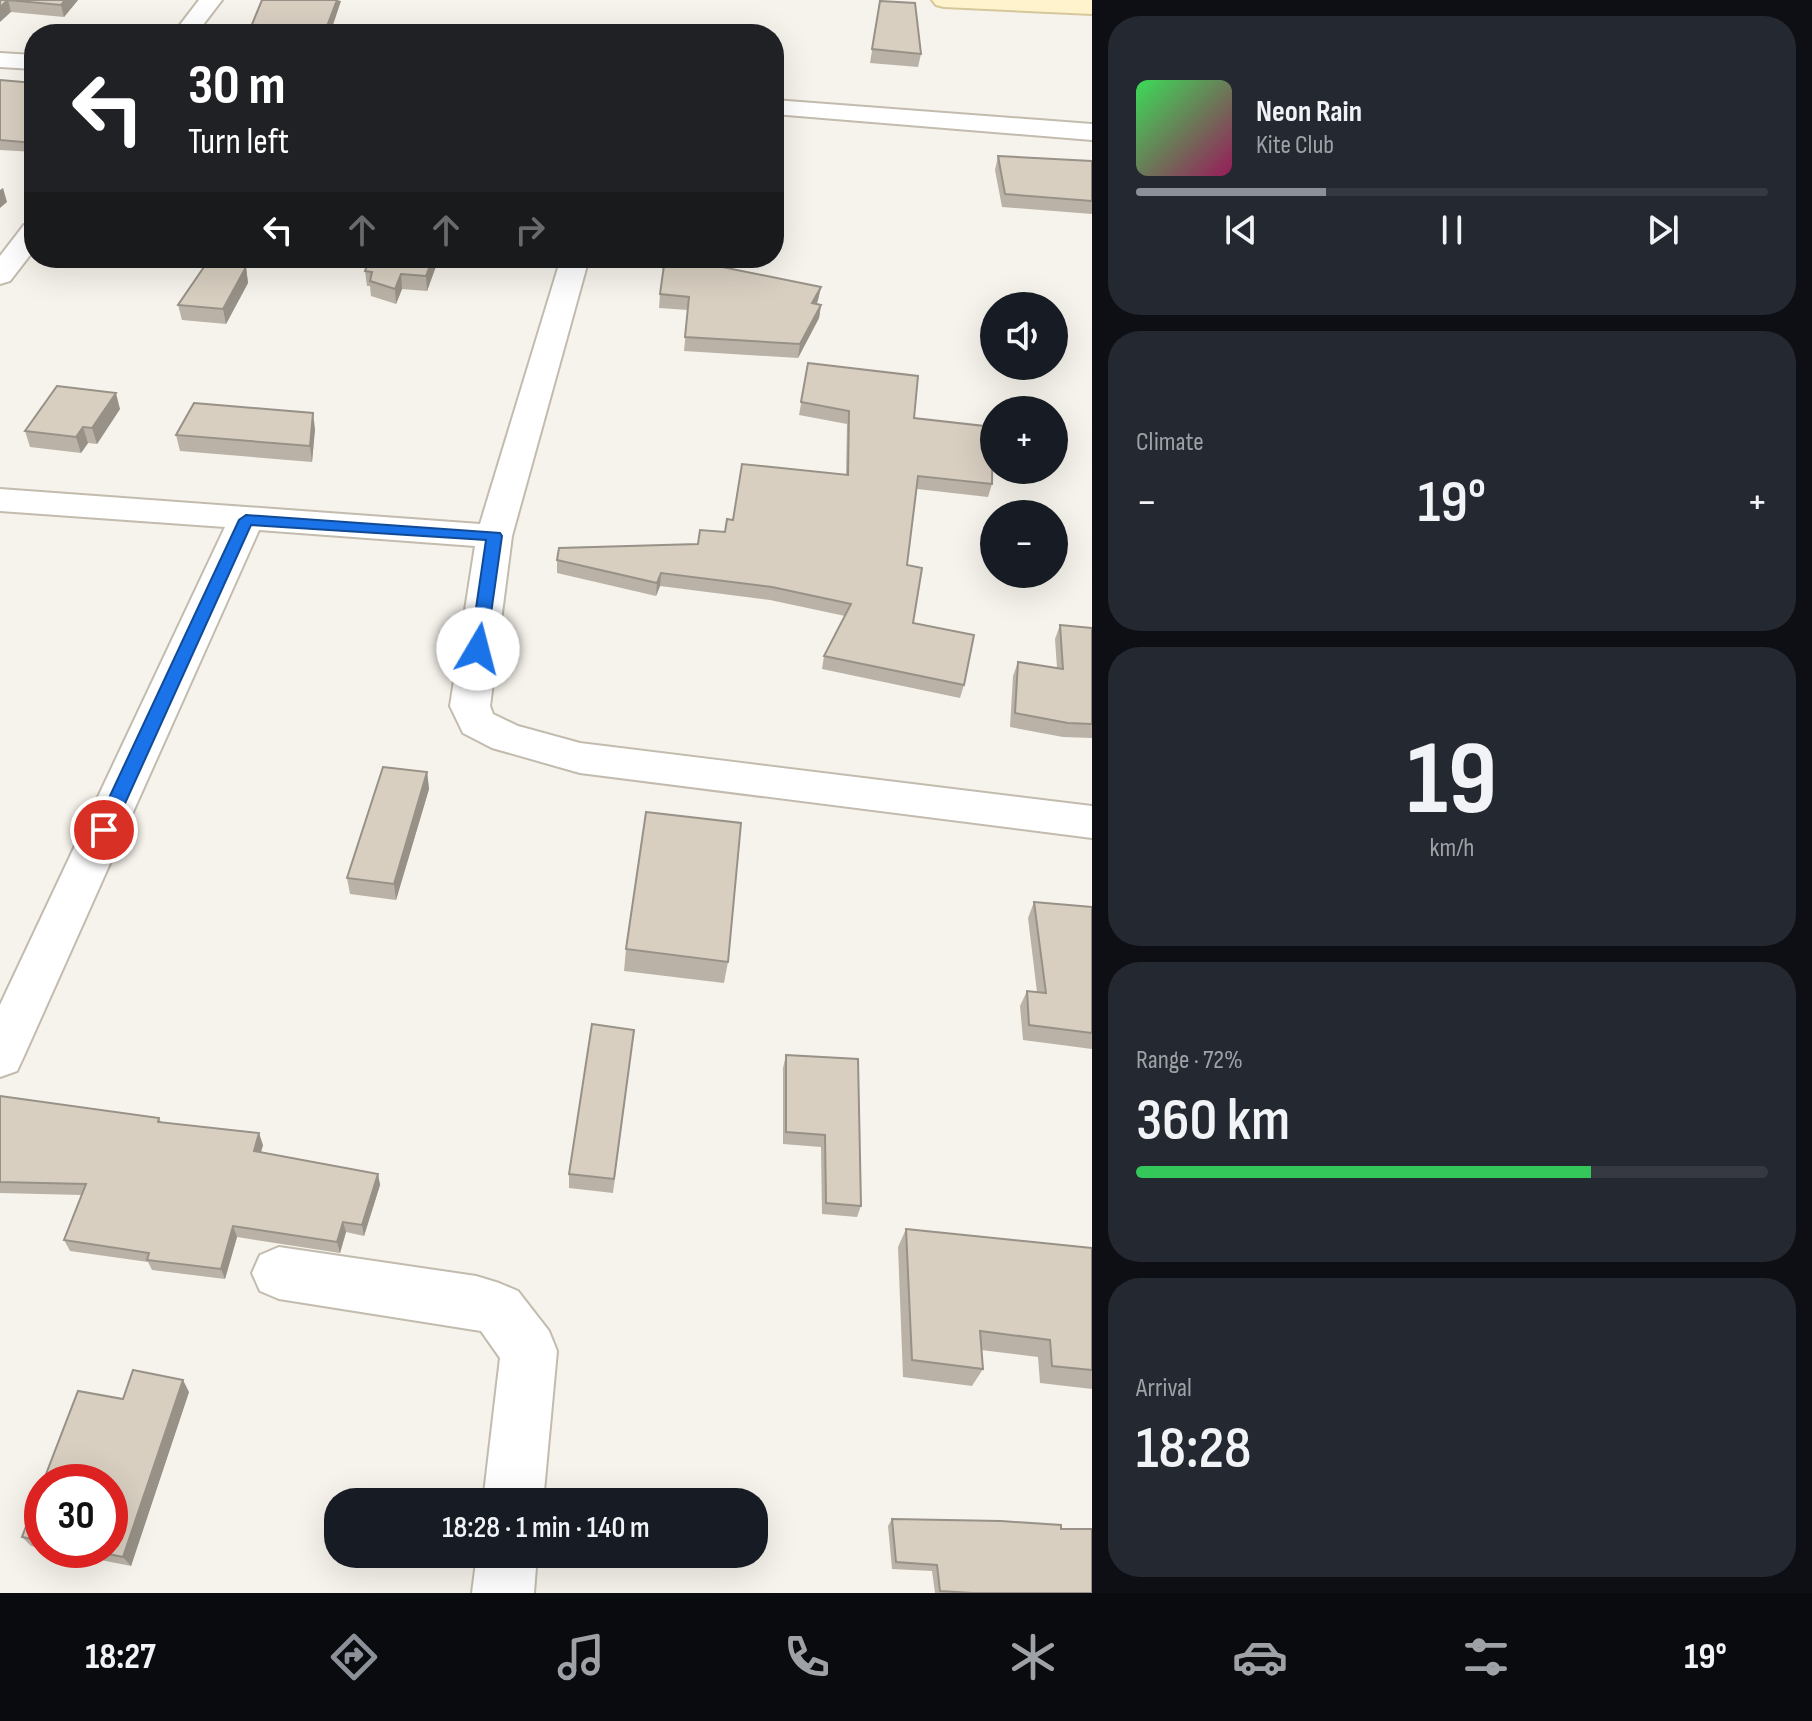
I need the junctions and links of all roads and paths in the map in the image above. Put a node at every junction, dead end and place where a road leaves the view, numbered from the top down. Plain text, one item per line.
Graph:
1 (211, 0) edge
2 (944, 0) edge
3 (1092, 7) edge
4 (192, 24) edge
5 (0, 60) edge
6 (24, 61) edge
7 (784, 108) edge
8 (1092, 132) edge
9 (24, 244) edge
10 (572, 268) edge
11 (0, 275) edge
12 (0, 500) edge
13 (246, 520) junction
14 (494, 536) junction
15 (1092, 822) edge
16 (0, 1056) edge
17 (279, 1273) dead end
18 (514, 1488) edge
19 (506, 1568) edge
20 (503, 1593) edge

1 - 4 street
2 - 3 street
5 - 6 street
7 - 8 street
9 - 11 street
10 - 14 street
12 - 13 street
13 - 14 street
13 - 16 street
14 - 15 street
17 - 18 street
19 - 20 street

